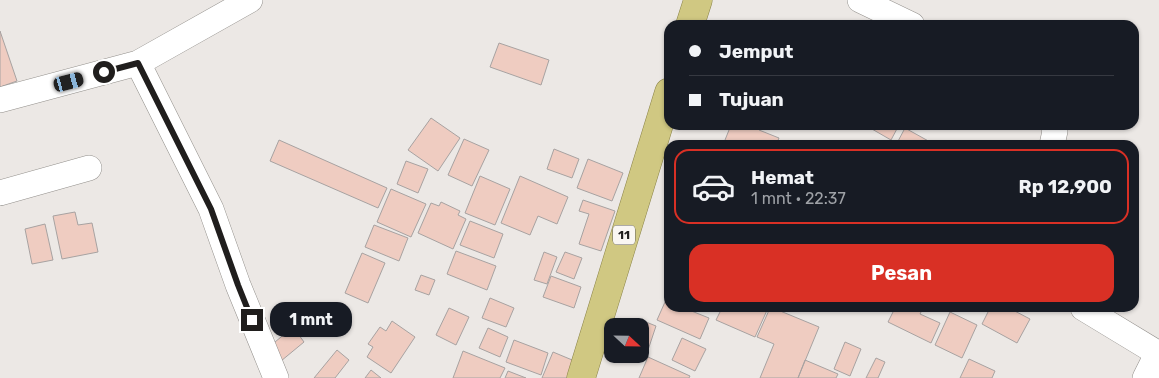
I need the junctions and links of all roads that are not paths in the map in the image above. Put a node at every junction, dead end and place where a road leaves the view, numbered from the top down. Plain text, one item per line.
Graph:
1 (250, 0) edge
2 (698, 0) edge
3 (860, 0) edge
4 (692, 20) edge
5 (902, 20) edge
6 (138, 63) junction
7 (0, 100) edge
8 (664, 108) edge
9 (89, 168) dead end
10 (0, 193) edge
11 (1090, 312) edge
12 (276, 378) edge
13 (581, 378) edge
14 (1145, 378) edge

1 - 6 street
2 - 4 highway
3 - 5 street
6 - 7 street
6 - 12 street
8 - 13 highway, 11
9 - 10 street
11 - 14 street

